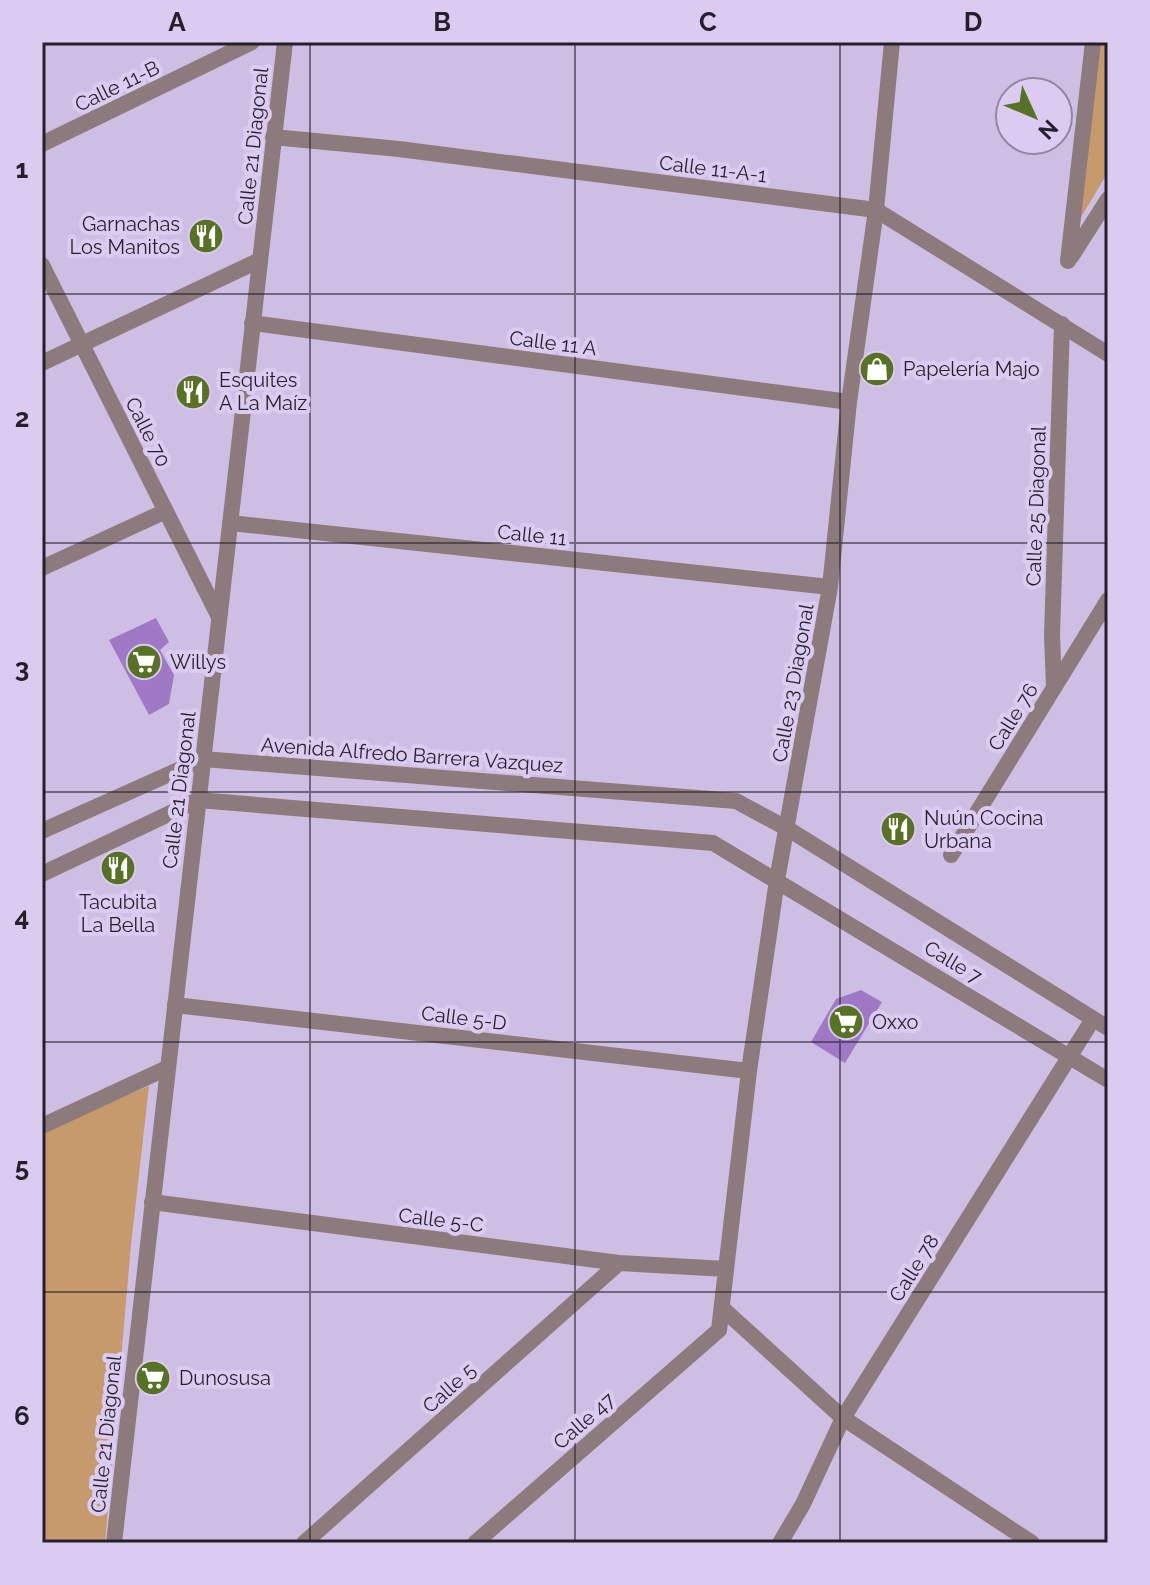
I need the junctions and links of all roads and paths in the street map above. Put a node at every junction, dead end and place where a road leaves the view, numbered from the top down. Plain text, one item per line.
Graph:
1 (252, 42) edge
2 (285, 42) edge
3 (892, 42) edge
4 (1093, 42) edge
5 (273, 137) junction
6 (42, 144) edge
7 (1108, 199) edge
8 (876, 210) junction
9 (260, 260) junction
10 (42, 265) edge
11 (252, 323) junction
12 (1062, 324) junction
13 (82, 345) junction
14 (1108, 354) edge
15 (42, 363) edge
16 (849, 402) junction
17 (166, 511) junction
18 (230, 523) junction
19 (42, 568) edge
20 (830, 587) junction
21 (1108, 600) edge
22 (219, 617) junction
23 (1054, 688) junction
24 (203, 759) junction
25 (198, 800) junction
26 (788, 829) junction
27 (42, 831) edge
28 (951, 855) dead end
29 (42, 874) edge
30 (777, 880) junction
31 (175, 1005) junction
32 (1101, 1024) edge
33 (1071, 1056) junction
34 (167, 1068) junction
35 (749, 1071) junction
36 (1108, 1080) edge
37 (42, 1126) edge
38 (152, 1202) junction
39 (619, 1263) junction
40 (726, 1269) junction
41 (722, 1308) junction
42 (719, 1330) joint
43 (843, 1418) junction
44 (114, 1543) edge
45 (304, 1543) edge
46 (475, 1543) edge
47 (780, 1543) edge
48 (1032, 1543) edge

1 - 6 street, Calle 11-B
2 - 5 street, Calle 21 Diagonal
3 - 8 street, Calle 23 Diagonal
4 - 7 street
5 - 8 street, Calle 11-A-1
5 - 9 street, Calle 21 Diagonal
8 - 12 street, Calle 11-A-1
8 - 16 street, Calle 23 Diagonal
9 - 11 street, Calle 21 Diagonal
9 - 13 street
10 - 13 street, Calle 70
11 - 16 street, Calle 11 A
11 - 18 street, Calle 21 Diagonal
12 - 14 street, Calle 11-A-1
12 - 23 street, Calle 25 Diagonal
13 - 15 street
13 - 17 street, Calle 70
16 - 20 street, Calle 23 Diagonal
17 - 19 street
17 - 22 street, Calle 70
18 - 20 street, Calle 11
18 - 22 street, Calle 21 Diagonal
20 - 26 street, Calle 23 Diagonal
21 - 23 street, Calle 76
22 - 24 street, Calle 21 Diagonal
23 - 28 street, Calle 76
24 - 25 street, Calle 21 Diagonal
24 - 26 street, Avenida Alfredo Barrera Vazquez
24 - 27 street, Avenida Alfredo Barrera Vazquez
25 - 29 street
25 - 30 street
25 - 31 street, Calle 21 Diagonal
26 - 30 street, Calle 23 Diagonal
26 - 32 street, Calle 7
30 - 33 street, Calle 7
30 - 35 street, Calle 23 Diagonal
31 - 34 street, Calle 21 Diagonal
31 - 35 street, Calle 5-D
32 - 33 street, Calle 78
33 - 36 street, Calle 7
33 - 43 street, Calle 78
34 - 37 street
34 - 38 street, Calle 21 Diagonal
35 - 40 street, Calle 23 Diagonal
38 - 39 street, Calle 5-C
38 - 44 street, Calle 21 Diagonal
39 - 40 street, Calle 5-C
39 - 45 street, Calle 5
40 - 41 street, Calle 23 Diagonal
41 - 42 street, Calle 23 Diagonal
41 - 43 street
42 - 46 street, Calle 47
43 - 47 street, Calle 78
43 - 48 street

